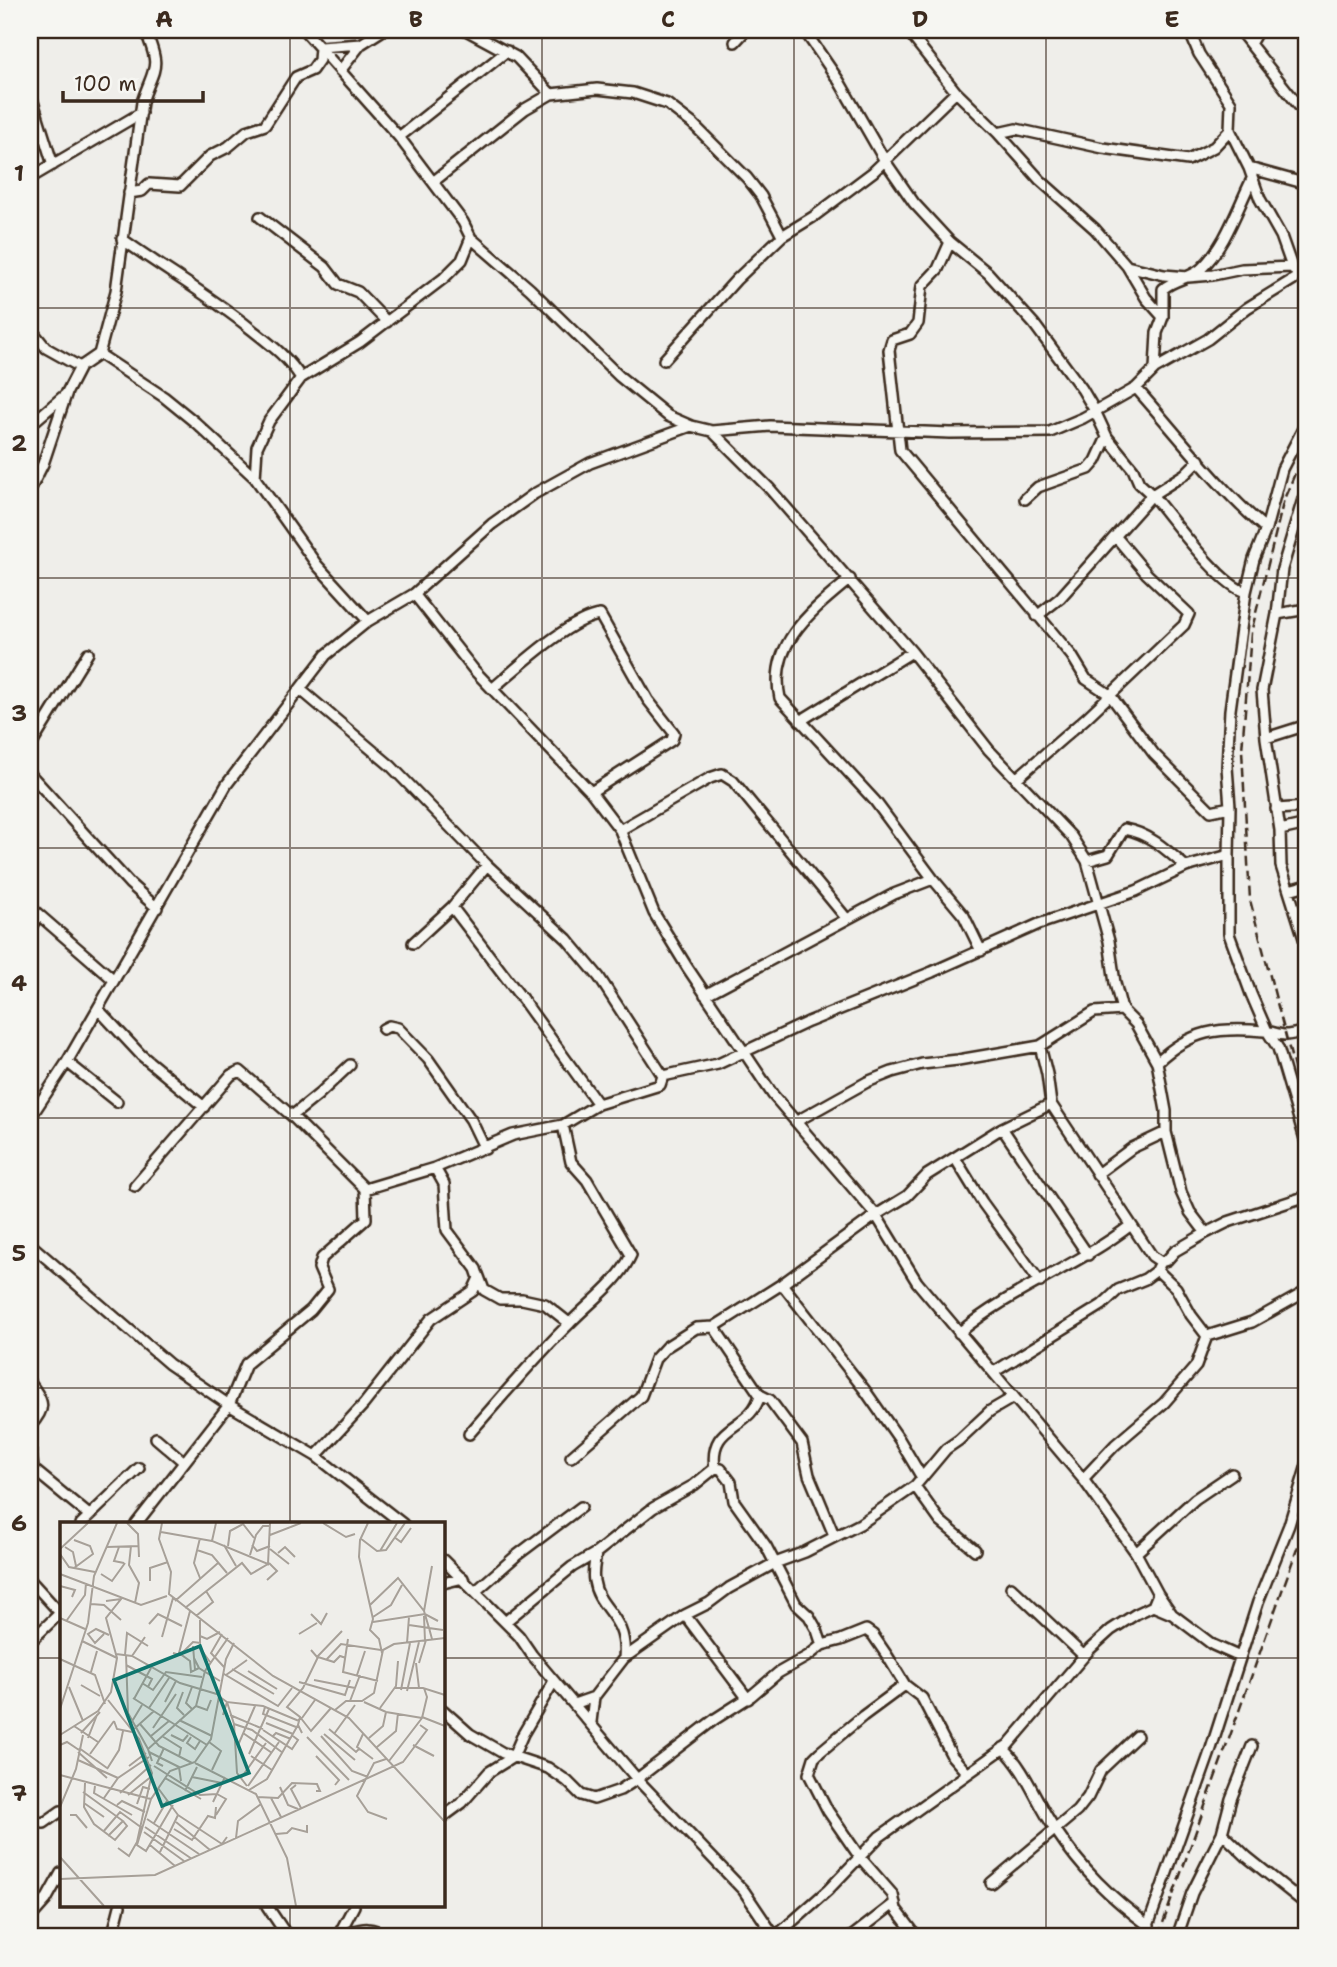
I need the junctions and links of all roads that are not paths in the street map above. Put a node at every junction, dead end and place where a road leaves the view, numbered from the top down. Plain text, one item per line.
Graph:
1 (145, 30) edge
2 (304, 30) edge
3 (383, 30) edge
4 (466, 30) edge
5 (746, 30) edge
6 (804, 30) edge
7 (907, 30) edge
8 (1189, 30) edge
9 (1239, 30) edge
10 (1258, 30) edge
11 (735, 42) dead end
12 (360, 44) junction
13 (1250, 44) junction
14 (320, 47) junction
15 (507, 51) junction
16 (340, 71) junction
17 (30, 92) edge
18 (956, 92) junction
19 (551, 94) junction
20 (141, 113) junction
21 (1307, 116) edge
22 (1230, 130) junction
23 (998, 133) junction
24 (399, 137) junction
25 (885, 161) junction
26 (53, 165) junction
27 (1249, 168) junction
28 (30, 178) edge
29 (1252, 179) junction
30 (433, 183) junction
31 (1307, 184) edge
32 (129, 193) junction
33 (260, 217) dead end
34 (782, 236) junction
35 (471, 238) junction
36 (122, 239) junction
37 (950, 242) junction
38 (1127, 266) junction
39 (1292, 267) junction
40 (1303, 274) edge
41 (1188, 277) junction
42 (1163, 317) junction
43 (387, 322) junction
44 (30, 328) edge
45 (99, 354) junction
46 (664, 360) dead end
47 (80, 367) junction
48 (1155, 369) junction
49 (301, 378) junction
50 (1136, 388) junction
51 (67, 393) junction
52 (1095, 411) junction
53 (1307, 421) edge
54 (30, 425) edge
55 (691, 426) junction
56 (712, 430) junction
57 (897, 432) junction
58 (1107, 437) junction
59 (1199, 460) junction
60 (255, 478) junction
61 (30, 490) edge
62 (1307, 491) edge
63 (1152, 495) junction
64 (1024, 499) dead end
65 (1266, 528) junction
66 (1116, 537) junction
67 (850, 579) junction
68 (1246, 592) junction
69 (414, 594) junction
70 (1307, 608) edge
71 (1277, 614) junction
72 (1037, 617) junction
73 (368, 621) junction
74 (912, 652) junction
75 (88, 653) dead end
76 (492, 689) junction
77 (301, 690) junction
78 (1110, 695) junction
79 (800, 721) junction
80 (1307, 725) edge
81 (1266, 738) junction
82 (30, 747) edge
83 (30, 774) edge
84 (1016, 779) junction
85 (591, 792) junction
86 (1230, 807) junction
87 (1307, 807) edge
88 (1276, 809) junction
89 (1307, 824) edge
90 (620, 830) junction
91 (1280, 830) junction
92 (1228, 855) junction
93 (1087, 861) junction
94 (487, 865) junction
95 (1186, 867) junction
96 (933, 879) junction
97 (1307, 885) edge
98 (1289, 890) junction
99 (1098, 905) junction
100 (30, 907) edge
101 (452, 907) junction
102 (157, 908) junction
103 (38, 916) junction
104 (847, 919) junction
105 (30, 928) edge
106 (413, 943) dead end
107 (1307, 948) edge
108 (981, 951) junction
109 (114, 980) junction
110 (705, 995) junction
111 (1307, 1001) edge
112 (98, 1009) junction
113 (1307, 1009) edge
114 (1122, 1010) junction
115 (383, 1029) dead end
116 (1268, 1031) junction
117 (1307, 1031) edge
118 (1040, 1046) junction
119 (744, 1052) junction
120 (67, 1062) junction
121 (1157, 1062) junction
122 (350, 1065) dead end
123 (663, 1076) junction
124 (117, 1101) dead end
125 (598, 1104) junction
126 (1051, 1104) junction
127 (204, 1107) junction
128 (292, 1116) junction
129 (30, 1118) edge
130 (797, 1121) junction
131 (563, 1125) junction
132 (1002, 1128) junction
133 (1166, 1132) junction
134 (1307, 1146) edge
135 (485, 1149) junction
136 (955, 1158) junction
137 (435, 1168) junction
138 (1097, 1174) junction
139 (135, 1186) dead end
140 (365, 1189) junction
141 (1307, 1196) edge
142 (876, 1215) junction
143 (1131, 1225) junction
144 (1206, 1233) junction
145 (30, 1244) edge
146 (1088, 1255) junction
147 (1159, 1266) junction
148 (476, 1269) junction
149 (1040, 1282) junction
150 (782, 1284) junction
151 (1307, 1292) edge
152 (569, 1323) junction
153 (715, 1327) junction
154 (959, 1334) junction
155 (1207, 1336) junction
156 (994, 1372) junction
157 (30, 1383) edge
158 (760, 1395) junction
159 (1014, 1397) junction
160 (229, 1405) junction
161 (30, 1426) edge
162 (469, 1434) dead end
163 (156, 1438) dead end
164 (30, 1441) edge
165 (316, 1456) junction
166 (571, 1457) dead end
167 (184, 1462) junction
168 (1307, 1465) edge
169 (139, 1468) dead end
170 (715, 1468) junction
171 (1232, 1474) dead end
172 (921, 1476) junction
173 (1083, 1479) junction
174 (915, 1486) junction
175 (581, 1507) dead end
176 (89, 1516) junction
177 (84, 1522) edge
178 (138, 1522) edge
179 (400, 1522) edge
180 (834, 1535) junction
181 (975, 1550) dead end
182 (596, 1553) junction
183 (1136, 1553) junction
184 (444, 1561) edge
185 (775, 1563) junction
186 (464, 1578) junction
187 (30, 1580) edge
188 (444, 1583) edge
189 (1012, 1587) dead end
190 (476, 1591) junction
191 (1158, 1594) junction
192 (1153, 1606) junction
193 (60, 1612) edge
194 (60, 1614) edge
195 (1172, 1614) junction
196 (685, 1615) junction
197 (505, 1622) junction
198 (30, 1642) edge
199 (822, 1645) junction
200 (1084, 1656) junction
201 (1240, 1657) junction
202 (624, 1658) junction
203 (554, 1681) junction
204 (905, 1685) junction
205 (594, 1697) junction
206 (748, 1699) junction
207 (574, 1704) junction
208 (444, 1711) edge
209 (591, 1722) junction
210 (1137, 1737) dead end
211 (1252, 1746) dead end
212 (1003, 1748) junction
213 (513, 1757) junction
214 (967, 1773) junction
215 (637, 1779) junction
216 (60, 1812) edge
217 (444, 1816) edge
218 (30, 1821) edge
219 (1054, 1829) junction
220 (1222, 1833) junction
221 (859, 1856) junction
222 (60, 1875) edge
223 (991, 1883) dead end
224 (895, 1903) junction
225 (1307, 1905) edge
226 (119, 1908) edge
227 (268, 1908) edge
228 (352, 1909) edge
229 (30, 1918) edge
230 (1149, 1926) junction
231 (366, 1928) junction
232 (338, 1936) edge
233 (112, 1937) edge
234 (288, 1937) edge
235 (389, 1937) edge
236 (775, 1937) edge
237 (851, 1937) edge
238 (917, 1937) edge
239 (1144, 1937) edge
240 (1177, 1937) edge

1 - 20 street
2 - 14 street
3 - 12 street
4 - 15 street
5 - 11 street
6 - 25 street
7 - 18 street
8 - 22 street
9 - 13 street
10 - 13 street
12 - 14 street
12 - 16 street
13 - 21 street
14 - 16 street
14 - 32 street
15 - 19 street
15 - 24 street
16 - 24 street
17 - 26 street
18 - 23 street
18 - 25 street
19 - 30 street
19 - 34 street
20 - 26 street
20 - 32 street
22 - 23 street
22 - 27 street
23 - 38 street
24 - 30 street
25 - 34 street
25 - 37 street
26 - 28 street
27 - 29 street
27 - 31 street
29 - 39 street
29 - 41 street
30 - 35 street
32 - 36 street
33 - 43 street
34 - 46 street
35 - 43 street
35 - 55 street
36 - 45 street
36 - 49 street
37 - 52 street
37 - 57 street
38 - 41 street
38 - 42 street
39 - 40 street
39 - 41 street
40 - 48 street
41 - 42 street
42 - 48 street
43 - 49 street
44 - 47 street
45 - 47 street
45 - 60 street
47 - 51 street
48 - 50 street
49 - 60 street
50 - 52 street
50 - 59 street
51 - 54 street
51 - 61 street
52 - 57 street
52 - 58 street
53 - 65 street
55 - 56 street
55 - 69 street
56 - 57 street
56 - 67 street
57 - 72 street
58 - 63 street
58 - 64 street
59 - 63 street
59 - 65 street
60 - 73 street
62 - 71 street
63 - 66 street
63 - 68 street
65 - 68 street
66 - 72 street
66 - 78 street
67 - 74 street
67 - 79 street
68 - 86 street
69 - 73 street
69 - 76 street
70 - 71 street
71 - 81 street
72 - 78 street
73 - 77 street
74 - 79 street
74 - 84 street
75 - 82 street
76 - 85 street
76 - 85 street
77 - 94 street
77 - 102 street
78 - 84 street
78 - 86 street
79 - 96 street
80 - 81 street
81 - 88 street
83 - 102 street
84 - 93 street
85 - 90 street
86 - 92 street
87 - 88 street
88 - 91 street
89 - 91 street
90 - 104 street
90 - 110 street
91 - 98 street
92 - 95 street
92 - 116 street
93 - 95 street
93 - 99 street
94 - 101 street
94 - 123 street
95 - 99 street
96 - 104 street
96 - 108 street
97 - 98 street
98 - 107 street
99 - 108 street
99 - 114 street
100 - 103 street
101 - 106 street
101 - 125 street
102 - 109 street
103 - 105 street
103 - 109 street
104 - 110 street
108 - 119 street
109 - 112 street
110 - 119 street
111 - 113 street
112 - 120 street
112 - 127 street
114 - 118 street
114 - 121 street
115 - 135 street
116 - 117 street
116 - 121 street
116 - 134 street
118 - 126 street
118 - 130 street
119 - 123 street
119 - 130 street
120 - 124 street
120 - 129 street
121 - 133 street
122 - 128 street
123 - 125 street
125 - 131 street
126 - 132 street
126 - 138 street
127 - 128 street
127 - 139 street
128 - 140 street
130 - 142 street
131 - 135 street
131 - 152 street
132 - 136 street
132 - 146 street
133 - 138 street
133 - 144 street
135 - 137 street
136 - 142 street
136 - 149 street
137 - 140 street
137 - 148 street
138 - 143 street
140 - 160 street
141 - 144 street
142 - 150 street
142 - 154 street
143 - 146 street
143 - 147 street
144 - 147 street
145 - 160 street
146 - 149 street
147 - 155 street
147 - 156 street
148 - 152 street
148 - 165 street
149 - 154 street
150 - 153 street
150 - 172 street
151 - 155 street
152 - 162 street
153 - 158 street
153 - 166 street
154 - 156 street
155 - 173 street
156 - 159 street
157 - 161 street
158 - 170 street
158 - 180 street
159 - 172 street
159 - 173 street
160 - 165 street
160 - 167 street
163 - 167 street
164 - 176 street
165 - 179 street
167 - 178 street
168 - 201 street
169 - 176 street
170 - 182 street
170 - 185 street
171 - 183 street
172 - 174 street
173 - 183 street
174 - 180 street
174 - 181 street
175 - 190 street
176 - 177 street
180 - 185 street
182 - 197 street
182 - 202 street
183 - 191 street
184 - 186 street
185 - 196 street
185 - 199 street
186 - 188 street
186 - 190 street
187 - 193 street
189 - 200 street
190 - 197 street
191 - 192 street
191 - 195 street
192 - 195 street
192 - 200 street
194 - 198 street
195 - 201 street
196 - 202 street
196 - 206 street
197 - 203 street
199 - 204 street
199 - 206 street
200 - 212 street
201 - 230 street
202 - 205 street
203 - 207 street
203 - 213 street
204 - 214 street
204 - 221 street
205 - 207 street
205 - 209 street
206 - 215 street
207 - 209 street
208 - 213 street
209 - 215 street
210 - 219 street
211 - 220 street
212 - 214 street
212 - 219 street
213 - 215 street
213 - 217 street
214 - 221 street
215 - 236 street
216 - 218 street
219 - 223 street
219 - 230 street
220 - 225 street
220 - 240 street
221 - 224 street
221 - 236 street
222 - 229 street
224 - 237 street
224 - 238 street
226 - 233 street
227 - 234 street
228 - 231 street
228 - 232 street
230 - 239 street
231 - 232 street
231 - 235 street

